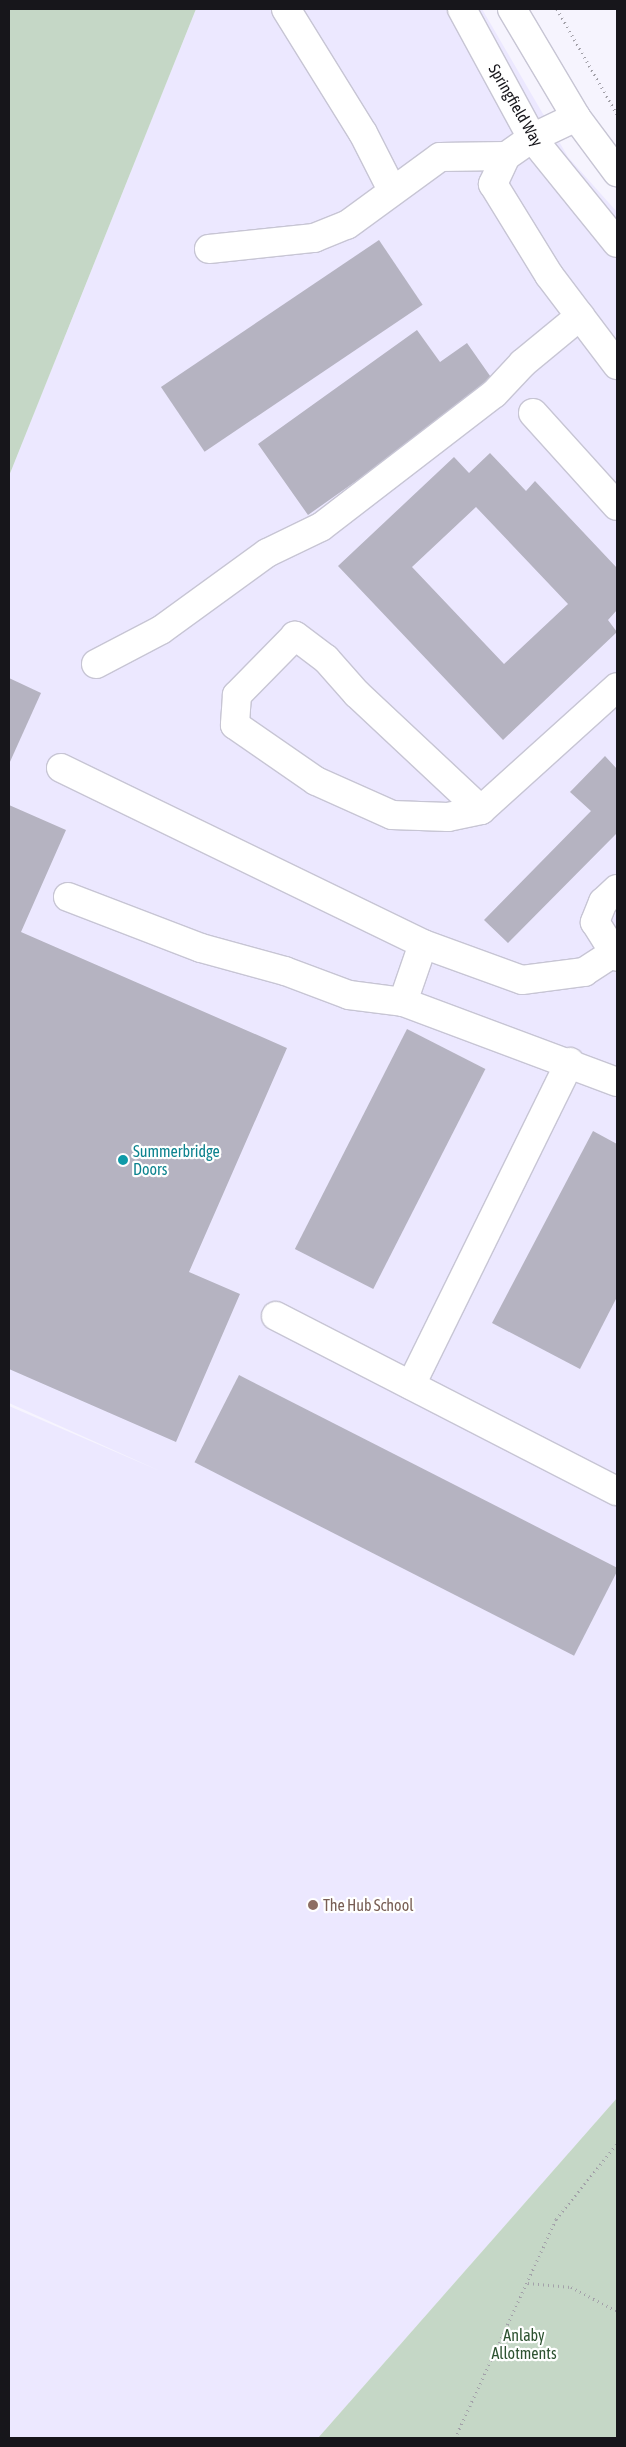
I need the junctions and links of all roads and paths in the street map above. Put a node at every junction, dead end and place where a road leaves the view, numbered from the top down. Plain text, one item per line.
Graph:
1 (286, 9) edge
2 (462, 9) edge
3 (512, 9) edge
4 (557, 9) edge
5 (617, 114) edge
6 (576, 117) junction
7 (532, 138) junction
8 (506, 156) junction
9 (617, 172) edge
10 (392, 190) junction
11 (617, 243) edge
12 (209, 249) dead end
13 (580, 316) junction
14 (617, 365) edge
15 (533, 413) dead end
16 (617, 506) edge
17 (96, 664) dead end
18 (617, 687) edge
19 (62, 768) dead end
20 (482, 810) junction
21 (617, 889) edge
22 (68, 897) dead end
23 (423, 944) junction
24 (615, 956) edge
25 (403, 1002) junction
26 (570, 1062) junction
27 (617, 1082) edge
28 (276, 1316) dead end
29 (411, 1385) junction
30 (617, 1490) edge
31 (617, 2144) edge
32 (528, 2284) junction
33 (617, 2311) edge
34 (455, 2438) edge

1 - 10 main road
2 - 7 main road, Springfield Way
3 - 6 main road
4 - 5 path
6 - 7 main road
6 - 9 main road
7 - 8 main road
7 - 11 main road, Springfield Way
8 - 10 main road
8 - 13 main road
10 - 12 main road
13 - 14 main road
13 - 17 main road
15 - 16 main road
18 - 20 main road
19 - 23 main road
20 - 20 main road
21 - 24 main road
22 - 25 main road
23 - 24 main road
23 - 25 main road
25 - 26 main road
26 - 27 main road
26 - 29 main road
28 - 29 main road
29 - 30 main road
31 - 32 path
32 - 33 path
32 - 34 path

